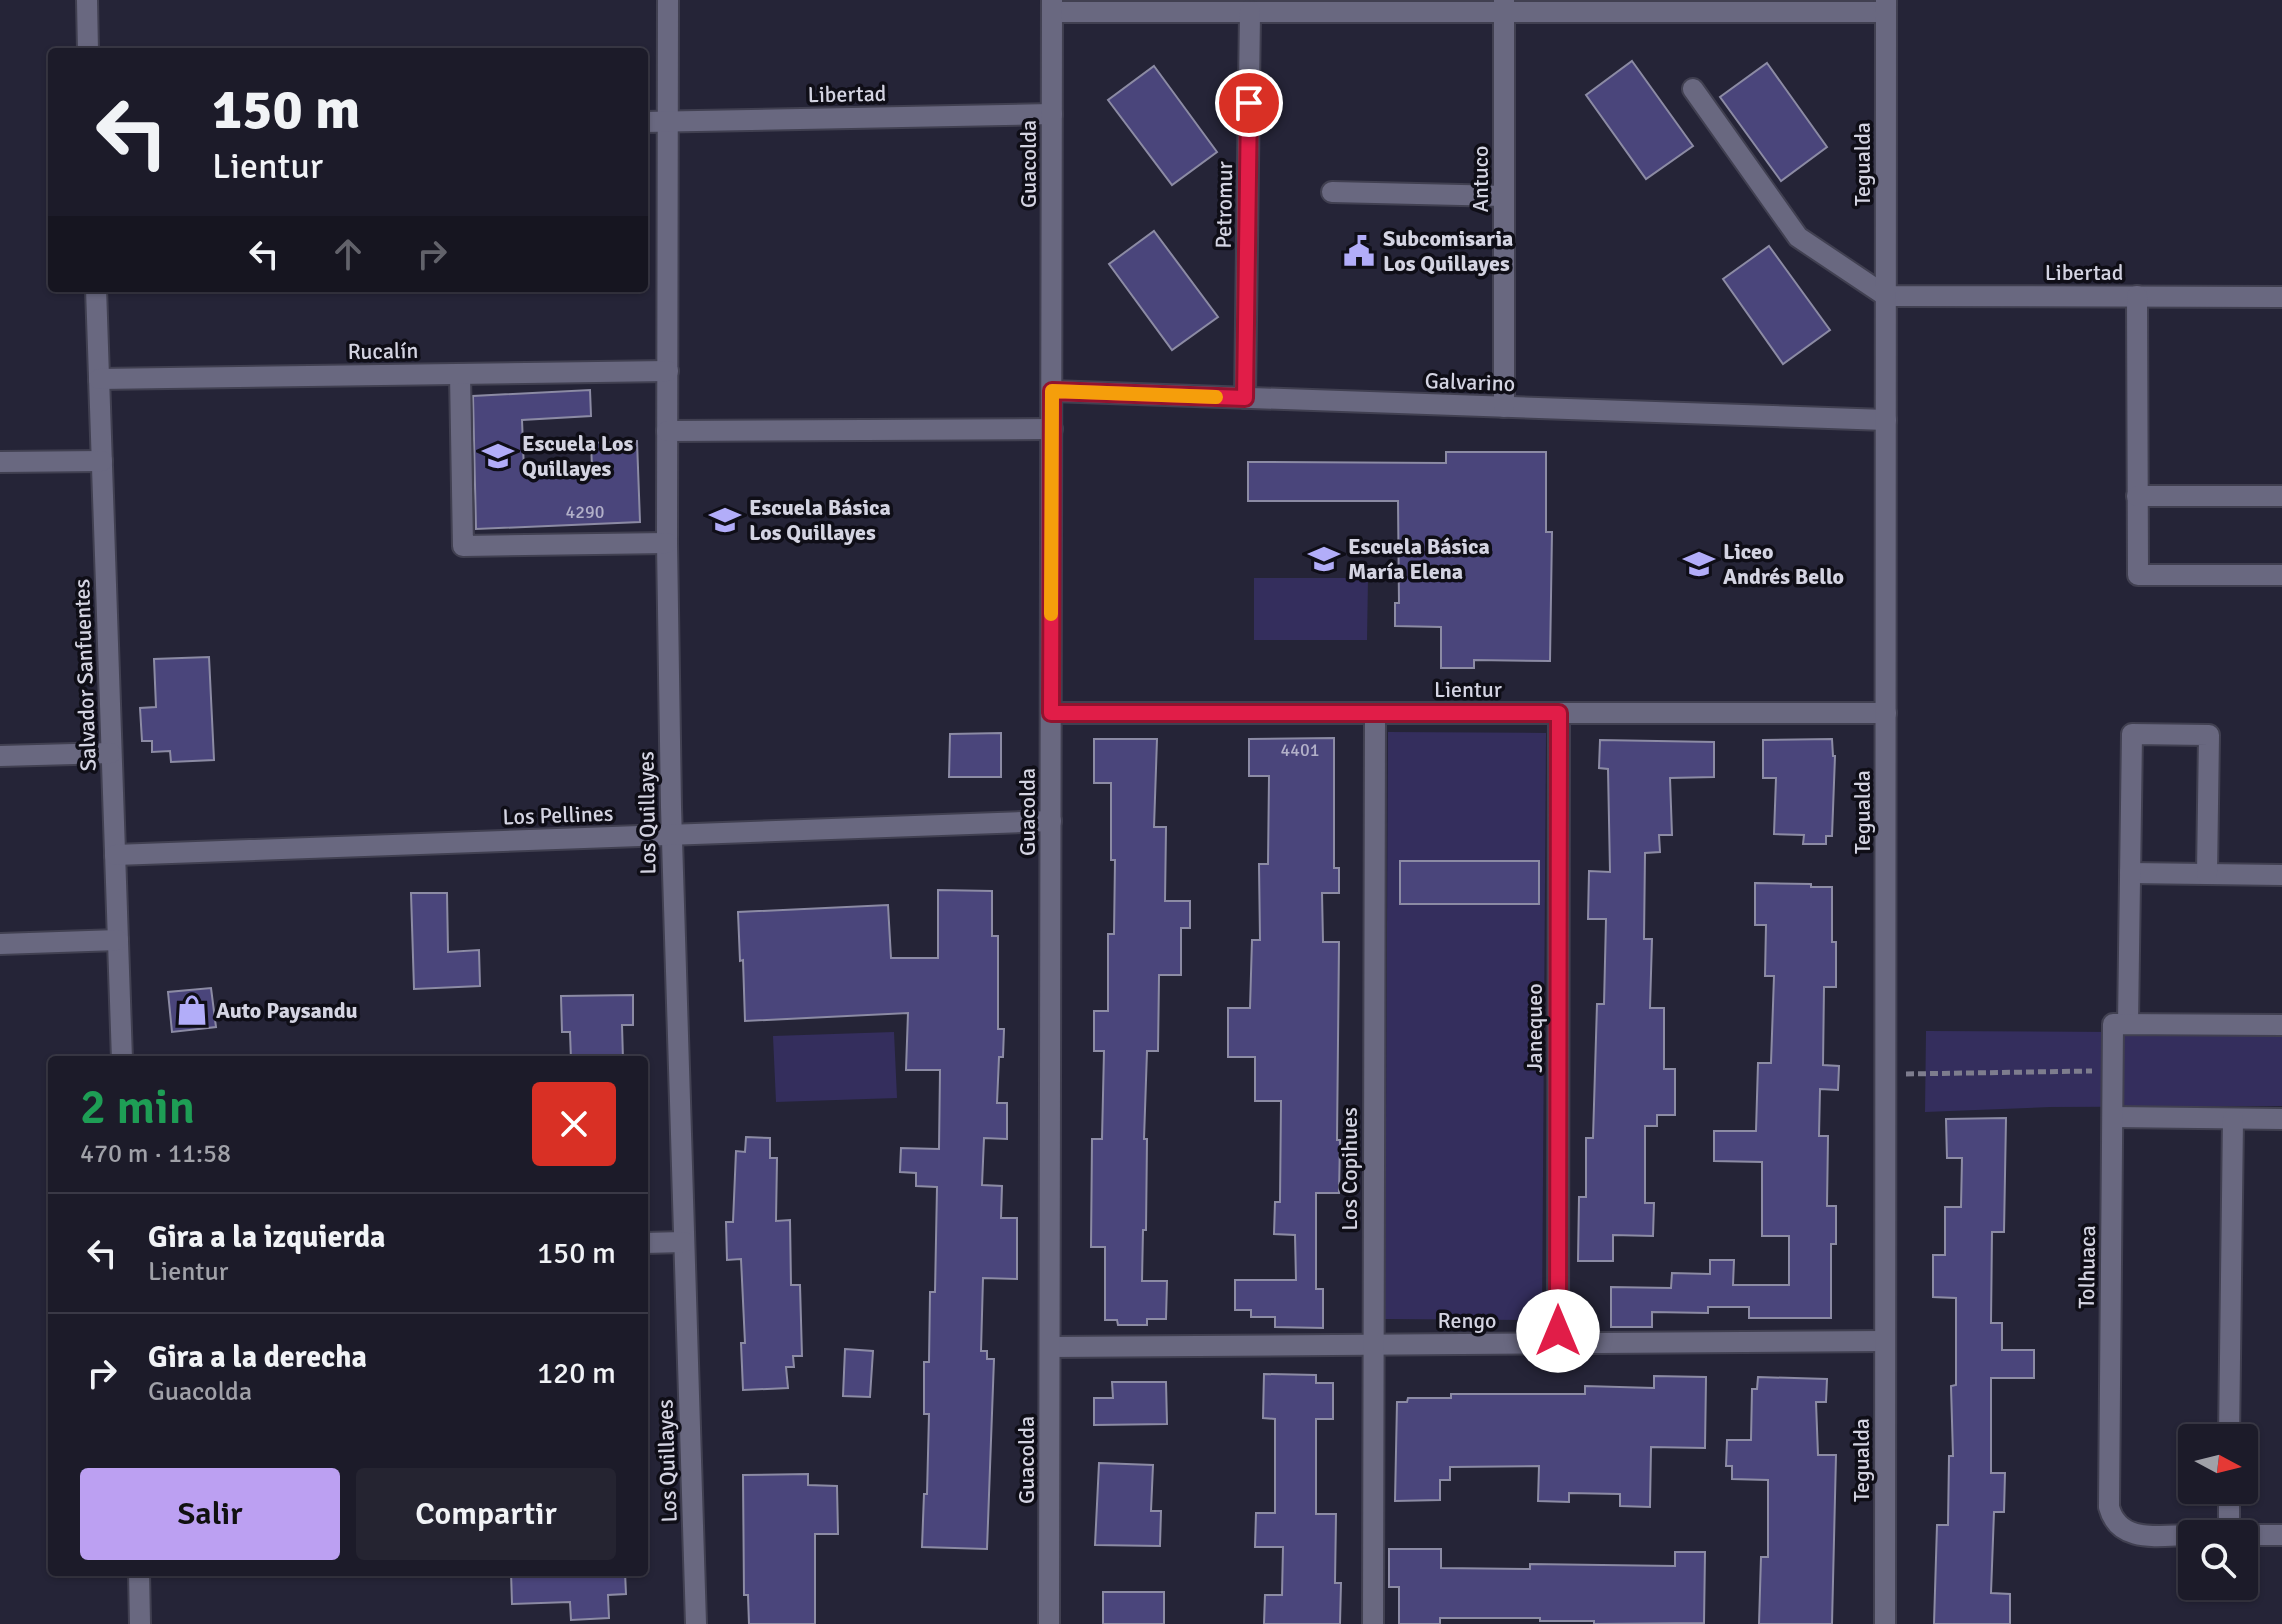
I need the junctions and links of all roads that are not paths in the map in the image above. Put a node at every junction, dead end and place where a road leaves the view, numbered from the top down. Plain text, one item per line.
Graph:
1 (87, 0) edge
2 (668, 0) edge
3 (1052, 6) edge
4 (1504, 6) edge
5 (1685, 6) edge
6 (1886, 6) edge
7 (1250, 12) junction
8 (88, 48) edge
9 (1693, 89) dead end
10 (1052, 114) junction
11 (668, 121) junction
12 (648, 122) edge
13 (1332, 192) dead end
14 (1504, 196) junction
15 (96, 292) edge
16 (1886, 296) junction
17 (2137, 296) junction
18 (2282, 297) edge
19 (668, 371) junction
20 (460, 374) junction
21 (99, 379) junction
22 (1052, 391) junction
23 (1245, 398) junction
24 (1504, 407) junction
25 (1886, 420) junction
26 (1052, 429) junction
27 (667, 431) junction
28 (102, 461) junction
29 (0, 462) edge
30 (2137, 496) junction
31 (2282, 496) edge
32 (667, 543) junction
33 (2282, 575) edge
34 (1051, 713) junction
35 (1559, 713) junction
36 (1886, 713) junction
37 (1375, 714) junction
38 (111, 753) junction
39 (0, 756) edge
40 (1051, 821) junction
41 (671, 835) junction
42 (115, 855) junction
43 (2130, 873) junction
44 (2207, 874) junction
45 (2282, 875) edge
46 (118, 940) junction
47 (0, 944) edge
48 (2128, 1024) junction
49 (2282, 1025) edge
50 (122, 1056) edge
51 (2113, 1117) junction
52 (2233, 1119) junction
53 (2282, 1119) edge
54 (684, 1242) junction
55 (648, 1243) edge
56 (1885, 1341) junction
57 (1558, 1343) junction
58 (1373, 1345) junction
59 (1050, 1347) junction
60 (2229, 1424) edge
61 (2178, 1535) edge
62 (2258, 1535) edge
63 (2282, 1535) edge
64 (139, 1576) edge
65 (140, 1624) edge
66 (696, 1624) edge
67 (1049, 1624) edge
68 (1373, 1624) edge
69 (1885, 1624) edge

1 - 8 street
2 - 11 street, Los Quillayes
3 - 7 street
3 - 10 street, Guacolda
4 - 5 street
4 - 7 street
4 - 14 street, Antuco
5 - 6 street
6 - 16 street, Tegualda
7 - 23 street, Petromur
9 - 16 street
10 - 11 street, Libertad
10 - 22 street, Guacolda
11 - 12 street, Libertad
11 - 19 street, Los Quillayes
13 - 14 street
14 - 24 street, Antuco
15 - 21 street, Salvador Sanfuentes
16 - 17 street, Libertad
16 - 25 street, Tegualda
17 - 18 street, Libertad
17 - 30 street
19 - 20 street, Rucalín
19 - 27 street, Los Quillayes
20 - 21 street, Rucalín
20 - 32 street
21 - 28 street, Salvador Sanfuentes
22 - 23 street, Galvarino
22 - 26 street, Guacolda
23 - 24 street, Galvarino
24 - 25 street, Galvarino
25 - 36 street, Tegualda
26 - 27 street
26 - 34 street, Guacolda
27 - 32 street, Los Quillayes
28 - 29 street
28 - 38 street, Salvador Sanfuentes
30 - 31 street
30 - 33 street
32 - 41 street, Los Quillayes
34 - 37 street, Lientur
34 - 40 street, Guacolda
35 - 36 street, Lientur
35 - 37 street, Lientur
35 - 57 street, Janequeo
36 - 56 street, Tegualda
37 - 58 street, Los Copihues
38 - 39 street
38 - 42 street, Salvador Sanfuentes
40 - 41 street, Los Pellines
40 - 59 street, Guacolda
41 - 42 street, Los Pellines
41 - 54 street, Los Quillayes
42 - 46 street, Salvador Sanfuentes
43 - 44 street
43 - 44 street
43 - 48 street
44 - 45 street
46 - 47 street
46 - 50 street, Salvador Sanfuentes
48 - 49 street
48 - 51 street, Tolhuaca
51 - 52 street
51 - 61 street, Tolhuaca
52 - 53 street
52 - 60 street
54 - 55 street
54 - 66 street, Los Quillayes
56 - 57 street, Rengo
56 - 69 street, Tegualda
57 - 58 street, Rengo
58 - 59 street, Rengo
58 - 68 street, Los Copihues
59 - 67 street, Guacolda
62 - 63 street
64 - 65 street

